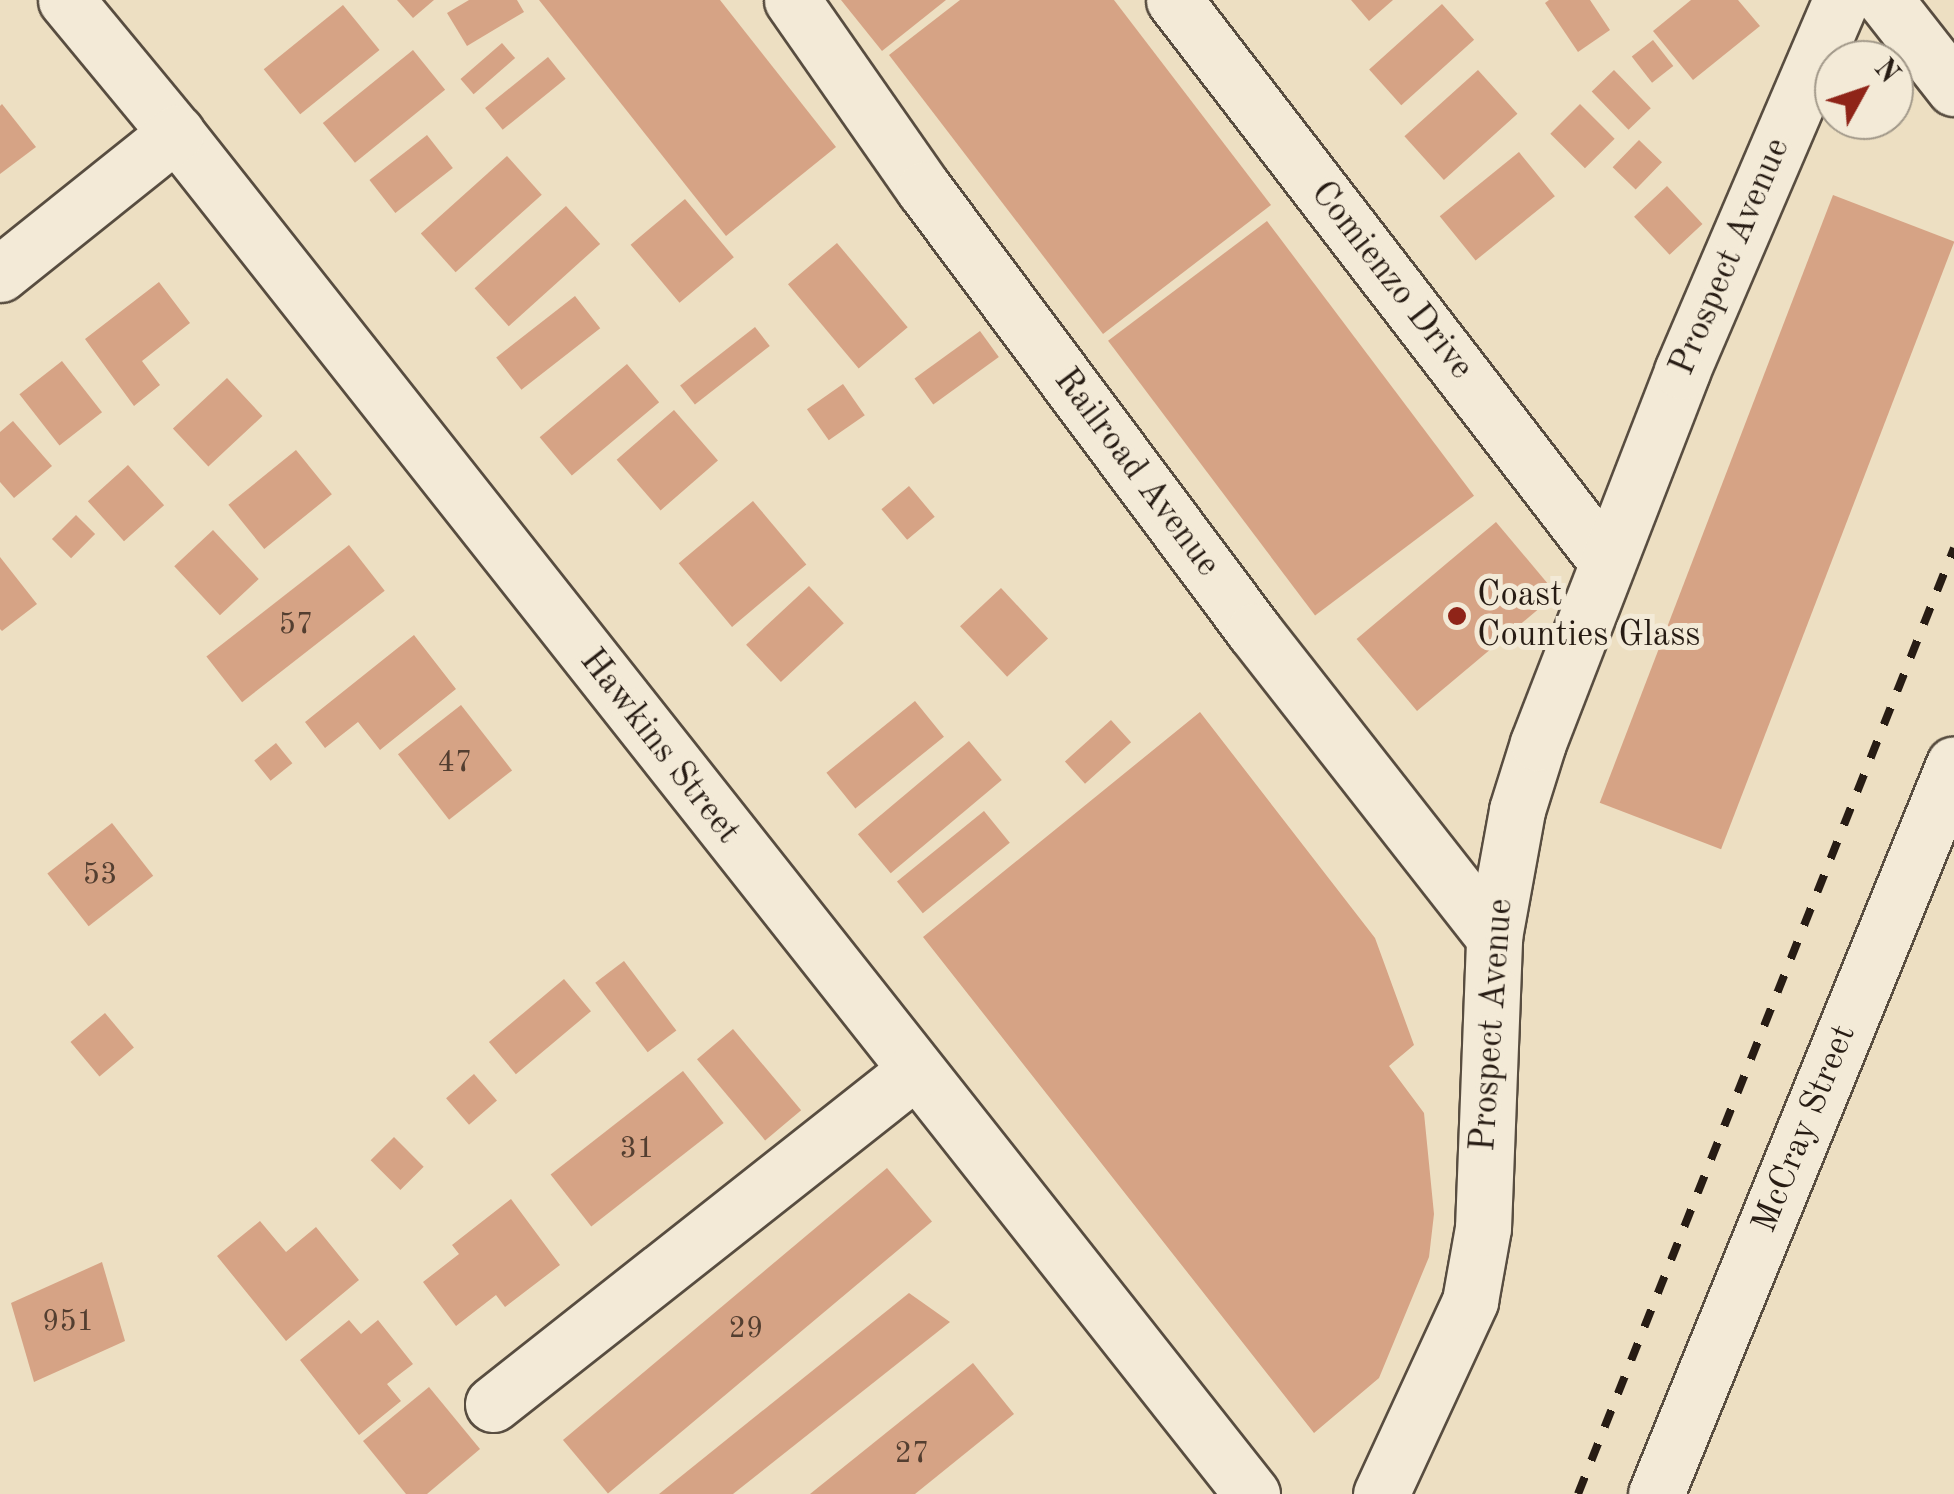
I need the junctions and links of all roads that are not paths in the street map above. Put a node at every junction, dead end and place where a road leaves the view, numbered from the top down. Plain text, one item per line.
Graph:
1 (66, 0) edge
2 (792, 0) edge
3 (1174, 0) edge
4 (1841, 0) edge
5 (1885, 0) edge
6 (1954, 88) edge
7 (176, 134) junction
8 (0, 274) edge
9 (1608, 562) junction
10 (1954, 764) edge
11 (1494, 936) junction
12 (914, 1071) junction
13 (492, 1404) dead end
14 (1252, 1494) edge
15 (1381, 1494) edge
16 (1656, 1494) edge

1 - 7 street, Hawkins Street
2 - 11 street, Railroad Avenue
3 - 9 street, Comienzo Drive
4 - 9 street, Prospect Avenue
5 - 6 street
7 - 8 street
7 - 12 street, Hawkins Street
9 - 11 street, Prospect Avenue
10 - 16 street, McCray Street
11 - 15 street, Prospect Avenue
12 - 13 street
12 - 14 street, Hawkins Street

